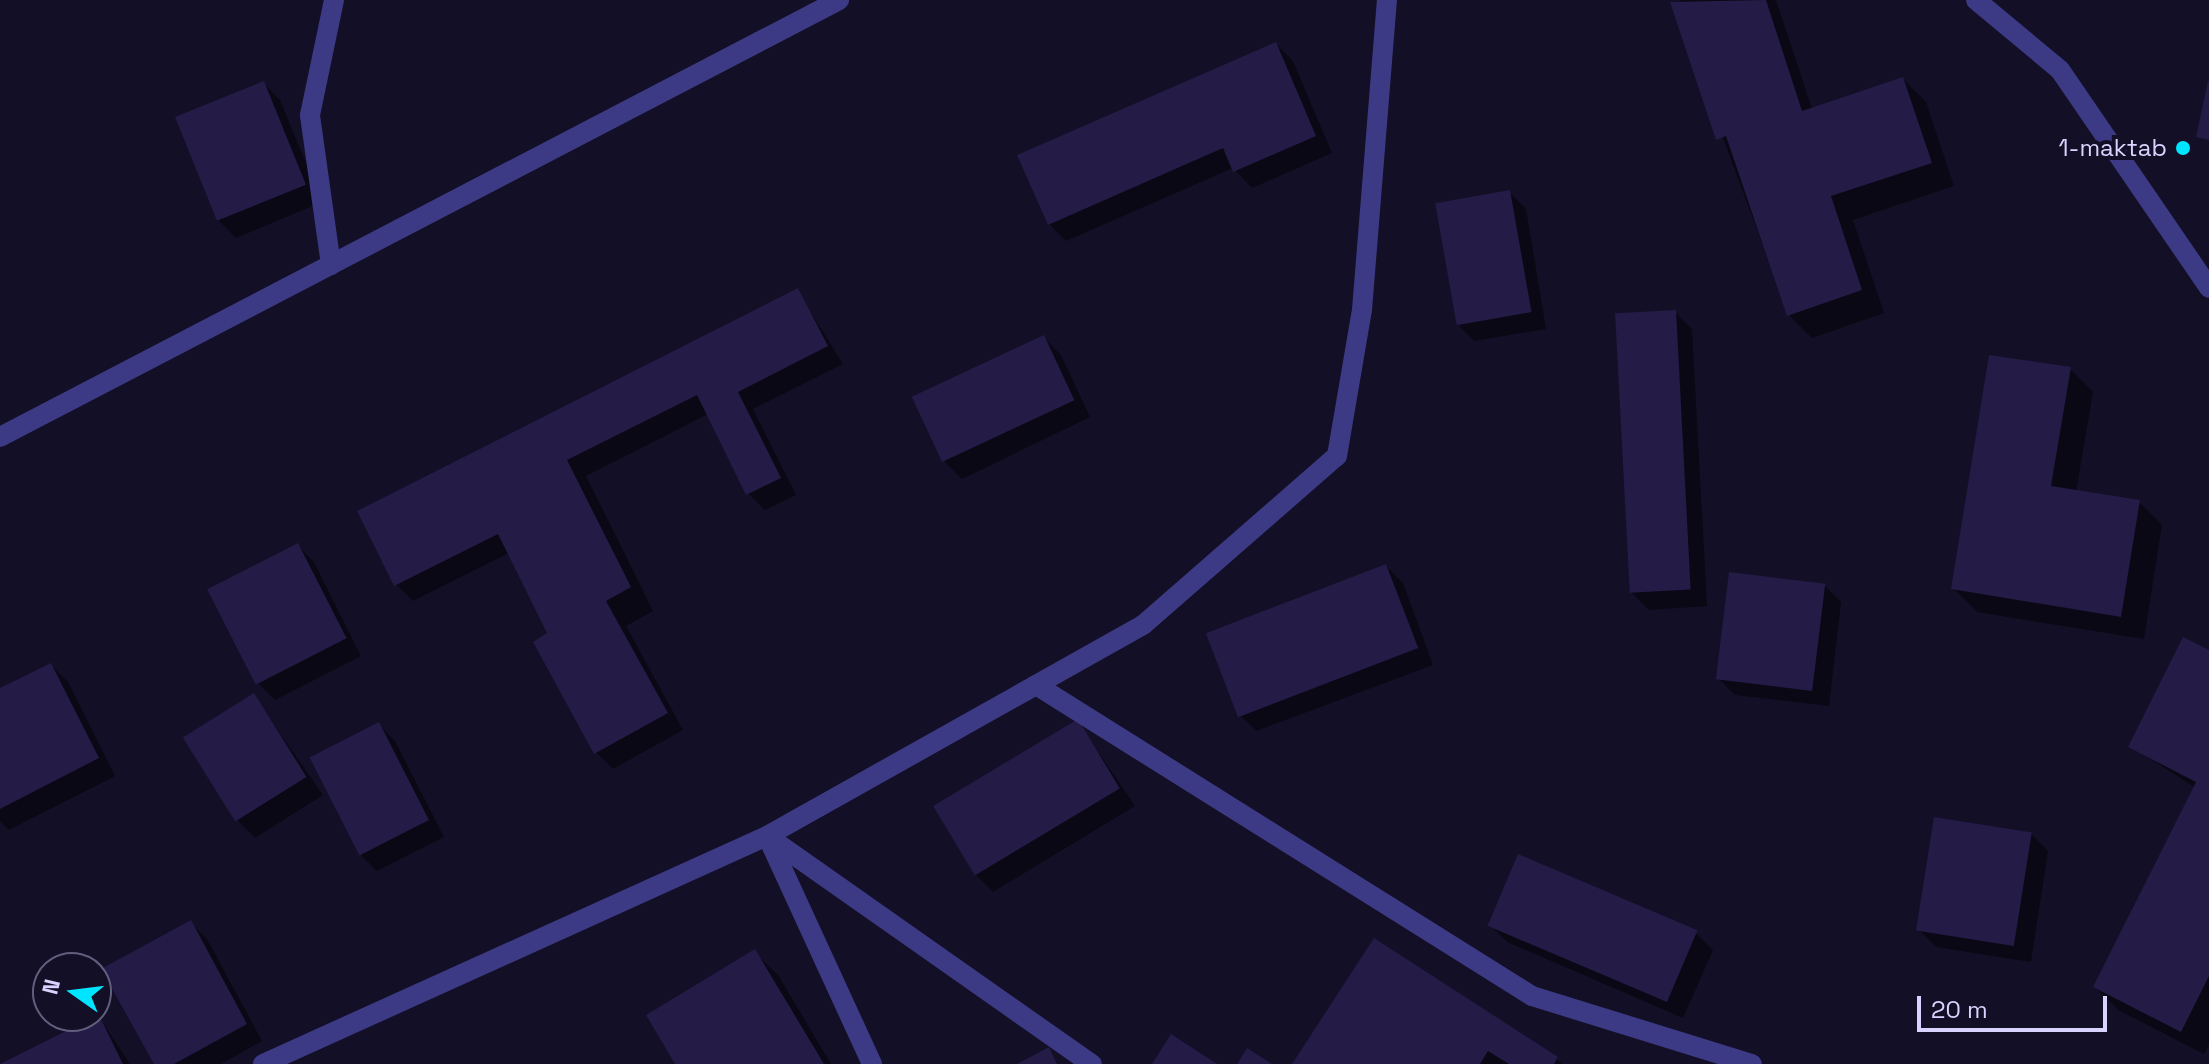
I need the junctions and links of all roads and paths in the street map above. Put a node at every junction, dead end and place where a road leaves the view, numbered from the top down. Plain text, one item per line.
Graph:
1 (334, 0) edge
2 (839, 0) edge
3 (1387, 0) edge
4 (1976, 0) edge
5 (331, 265) junction
6 (2209, 288) edge
7 (0, 437) edge
8 (1036, 685) junction
9 (767, 836) junction
10 (263, 1064) edge
11 (872, 1064) edge
12 (1092, 1064) edge
13 (1752, 1064) edge

1 - 5 street
2 - 5 street
3 - 8 street
4 - 6 street
5 - 7 street
8 - 9 street
8 - 13 street
9 - 10 street
9 - 11 street
9 - 12 street

